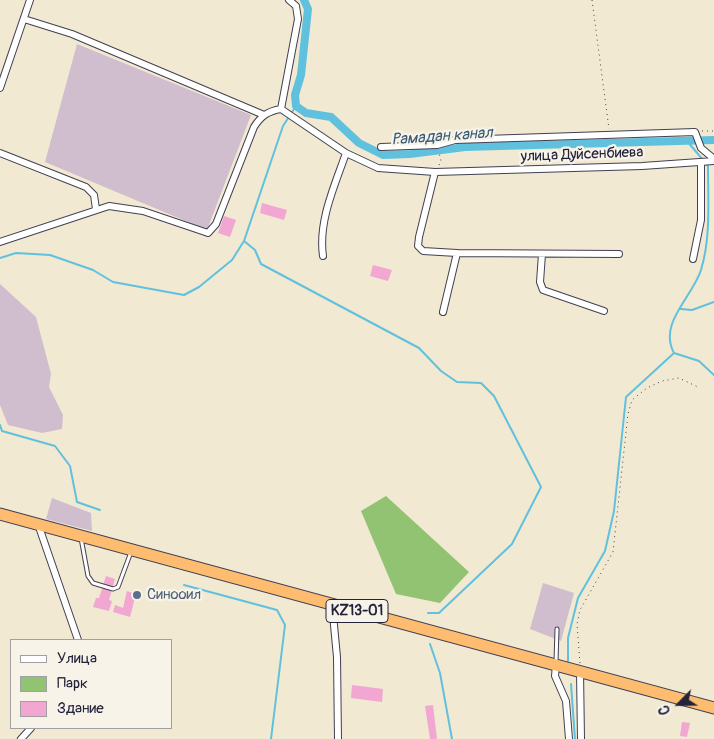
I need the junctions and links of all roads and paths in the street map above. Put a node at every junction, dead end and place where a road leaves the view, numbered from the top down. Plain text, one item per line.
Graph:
1 (30, 0) edge
2 (289, 0) edge
3 (592, 0) edge
4 (24, 18) junction
5 (0, 88) edge
6 (281, 109) junction
7 (264, 115) junction
8 (714, 131) edge
9 (695, 132) junction
10 (610, 134) junction
11 (437, 145) junction
12 (381, 147) dead end
13 (346, 153) junction
14 (0, 154) edge
15 (714, 160) edge
16 (701, 162) junction
17 (435, 172) junction
18 (96, 209) junction
19 (0, 242) edge
20 (457, 254) junction
21 (542, 254) junction
22 (619, 254) dead end
23 (323, 256) dead end
24 (693, 259) dead end
25 (604, 310) dead end
26 (443, 312) dead end
27 (700, 388) dead end
28 (0, 514) edge
29 (37, 523) junction
30 (80, 535) junction
31 (132, 549) junction
32 (332, 604) junction
33 (557, 629) dead end
34 (78, 639) edge
35 (556, 665) junction
36 (580, 671) junction
37 (714, 708) edge
38 (30, 729) edge
39 (21, 739) edge
40 (338, 739) edge
41 (569, 739) edge
42 (581, 739) edge

1 - 4 street
2 - 6 street
3 - 10 path
4 - 5 street
4 - 7 street
6 - 7 street
6 - 13 street, улица Дуйсенбиева
7 - 18 street
8 - 9 path
9 - 10 street
9 - 15 street
10 - 11 street
11 - 12 street
11 - 17 path
13 - 17 street, улица Дуйсенбиева
13 - 23 street
14 - 18 street
15 - 16 street, улица Дуйсенбиева
16 - 17 street, улица Дуйсенбиева
16 - 24 street
17 - 20 street
18 - 19 street
20 - 21 street
20 - 26 street
21 - 22 street
21 - 25 street
27 - 36 path
28 - 29 highway, KZ13-01
29 - 30 highway, KZ13-01
29 - 34 street
30 - 31 highway, KZ13-01
30 - 31 lane
31 - 32 highway, KZ13-01
32 - 35 highway, KZ13-01
32 - 40 street
33 - 35 lane
35 - 36 highway, KZ13-01
35 - 41 street
36 - 37 highway, KZ13-01
36 - 42 street
38 - 39 street

